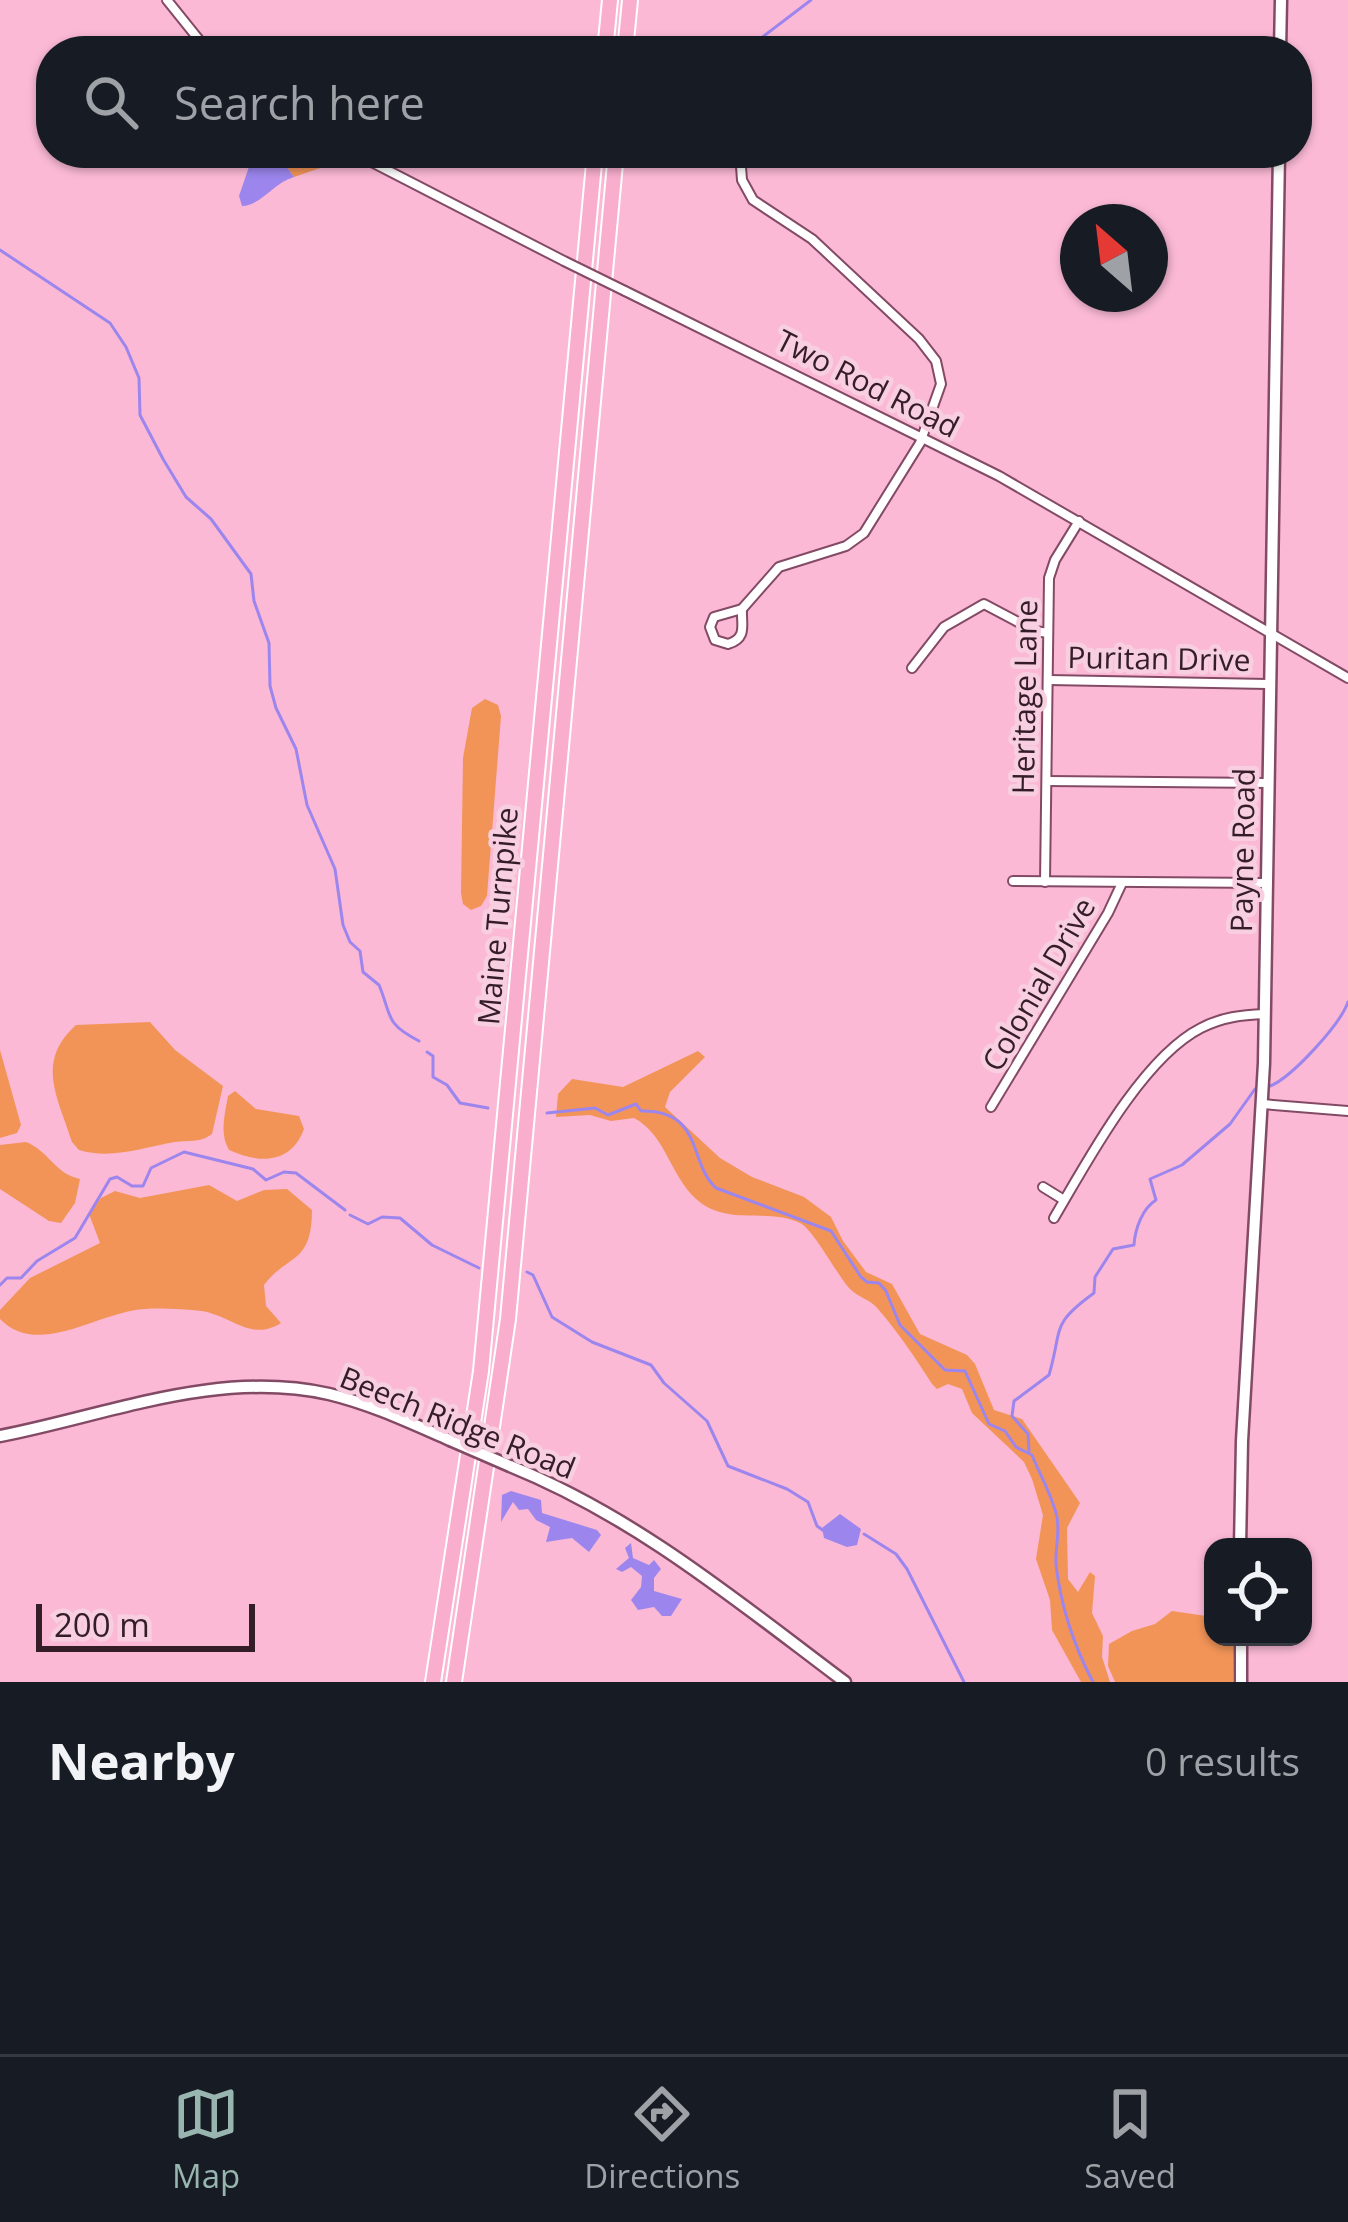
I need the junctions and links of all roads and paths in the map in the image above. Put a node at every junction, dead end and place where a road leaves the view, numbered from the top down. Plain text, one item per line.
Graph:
1 (167, 0) edge
2 (610, 0) edge
3 (630, 0) edge
4 (1281, 0) edge
5 (196, 36) edge
6 (606, 36) edge
7 (626, 36) edge
8 (1280, 36) edge
9 (383, 168) edge
10 (594, 168) edge
11 (615, 168) edge
12 (741, 168) edge
13 (1279, 168) edge
14 (922, 437) junction
15 (1079, 521) junction
16 (742, 609) junction
17 (1269, 631) junction
18 (1048, 633) junction
19 (912, 668) dead end
20 (1348, 678) edge
21 (1049, 680) junction
22 (1268, 684) junction
23 (1048, 781) junction
24 (1267, 783) junction
25 (1013, 881) dead end
26 (1046, 882) junction
27 (1122, 884) junction
28 (1265, 884) junction
29 (1265, 1014) junction
30 (1262, 1104) junction
31 (991, 1107) dead end
32 (1348, 1111) edge
33 (1042, 1187) dead end
34 (1064, 1200) junction
35 (1054, 1218) dead end
36 (0, 1436) edge
37 (1240, 1538) edge
38 (1240, 1646) edge
39 (433, 1682) edge
40 (454, 1682) edge
41 (845, 1682) edge
42 (1240, 1682) edge

1 - 5 street
2 - 6 highway
3 - 7 highway
4 - 8 main road
9 - 14 street, Two Rod Road, bridge
10 - 39 highway, Maine Turnpike
11 - 40 highway, Maine Turnpike
12 - 14 street
13 - 17 main road, Payne Road
14 - 15 street, Two Rod Road
14 - 16 street
15 - 17 street, Two Rod Road
15 - 18 street, Heritage Lane
16 - 16 street
17 - 20 street, Two Rod Road
17 - 22 main road, Payne Road
18 - 19 street
18 - 21 street, Heritage Lane
21 - 22 street, Puritan Drive
21 - 23 street, Heritage Lane
22 - 24 main road, Payne Road
23 - 24 street
23 - 26 street, Heritage Lane
24 - 28 main road, Payne Road
25 - 26 street
26 - 27 street
27 - 28 street
27 - 31 street, Colonial Drive
28 - 29 main road, Payne Road
29 - 30 main road, Payne Road
29 - 34 street
30 - 32 street
30 - 37 main road, Payne Road
33 - 34 street
34 - 35 street
36 - 41 main road, Beech Ridge Road, bridge
38 - 42 main road

